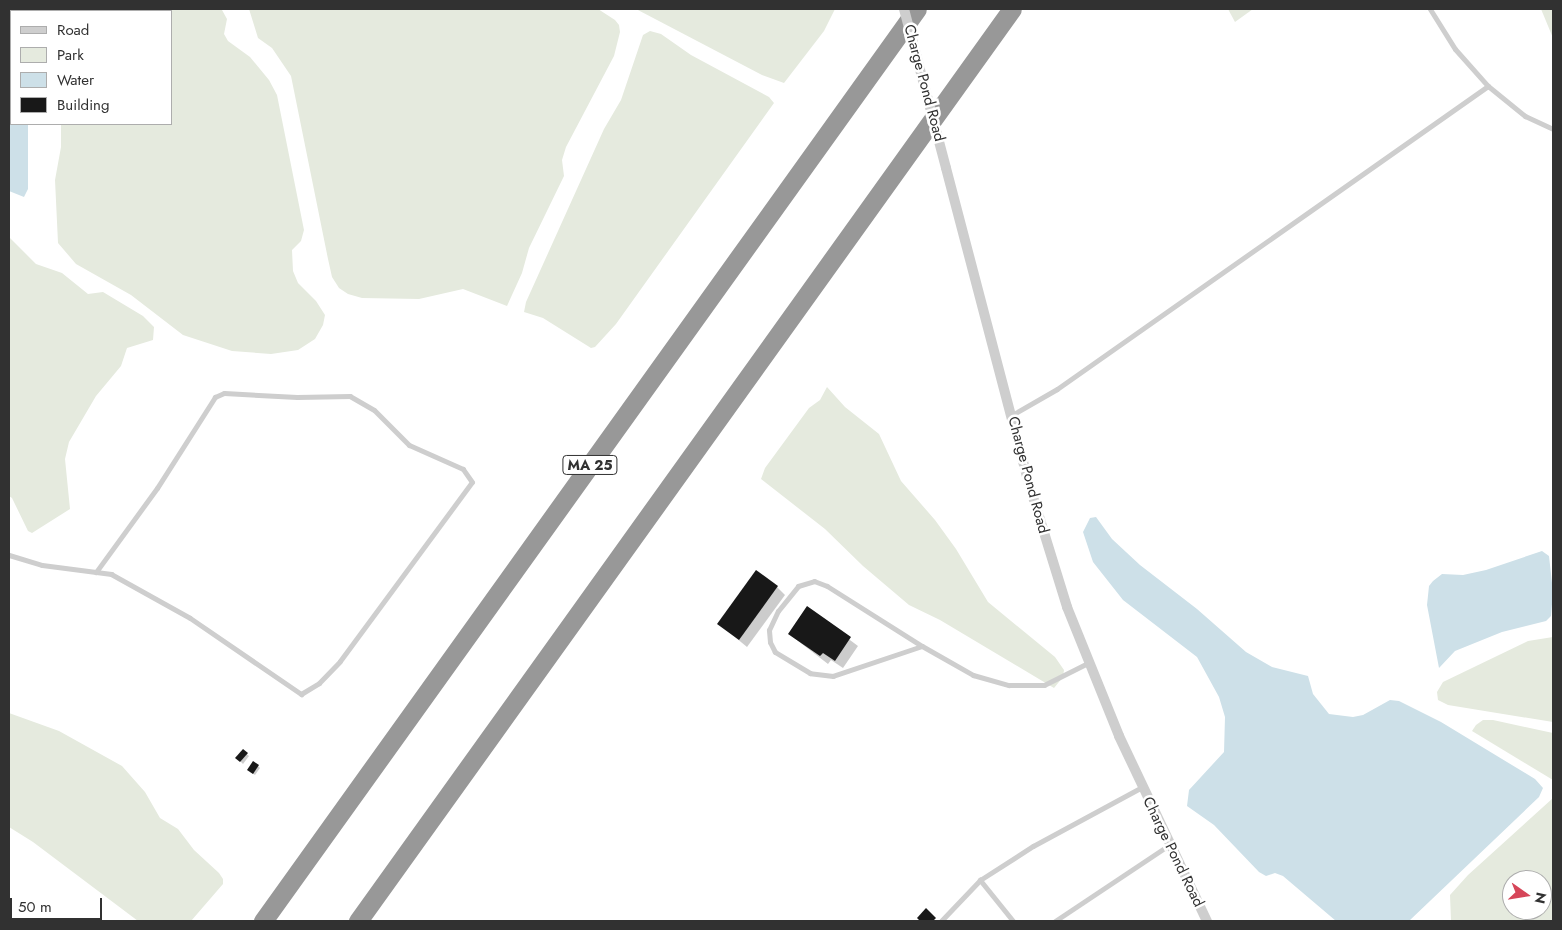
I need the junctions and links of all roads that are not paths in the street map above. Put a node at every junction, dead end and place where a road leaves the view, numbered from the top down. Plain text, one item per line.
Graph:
1 (904, 9) edge
2 (917, 9) edge
3 (1012, 9) edge
4 (1430, 9) edge
5 (1488, 86) junction
6 (1553, 129) edge
7 (1012, 415) junction
8 (9, 555) edge
9 (96, 572) junction
10 (922, 646) junction
11 (1088, 663) junction
12 (1142, 787) junction
13 (1169, 845) junction
14 (980, 880) junction
15 (263, 921) edge
16 (358, 921) edge
17 (941, 921) edge
18 (1013, 921) edge
19 (1055, 921) edge
20 (1207, 921) edge

1 - 7 street, Charge Pond Road, bridge
2 - 15 highway, MA 25
3 - 16 highway
4 - 5 lane
5 - 6 lane
5 - 7 lane
7 - 11 street, Charge Pond Road
8 - 9 lane
9 - 9 lane
10 - 10 lane
10 - 11 lane
11 - 12 street, Charge Pond Road
12 - 13 street, Charge Pond Road
12 - 14 lane
13 - 19 lane
13 - 20 street, Charge Pond Road
14 - 17 lane
14 - 18 lane

